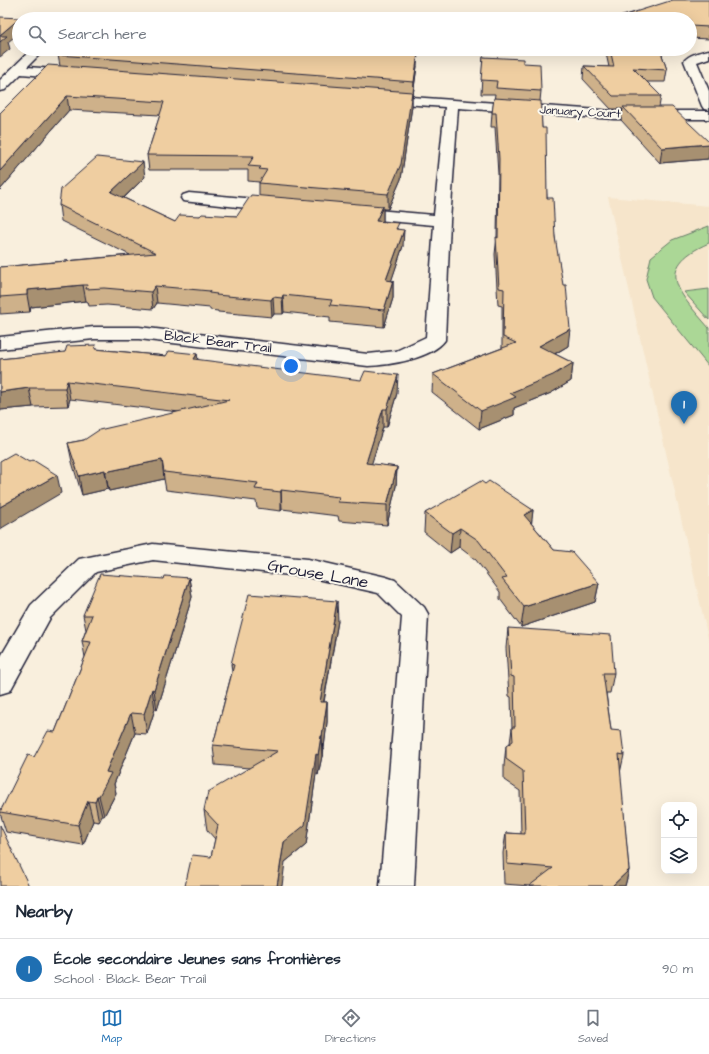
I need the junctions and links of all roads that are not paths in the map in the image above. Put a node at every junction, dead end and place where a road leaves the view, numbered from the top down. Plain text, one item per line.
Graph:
1 (709, 54) edge
2 (32, 56) edge
3 (18, 70) junction
4 (81, 75) edge
5 (0, 87) edge
6 (373, 98) edge
7 (452, 104) junction
8 (709, 106) edge
9 (709, 115) edge
10 (188, 198) dead end
11 (292, 208) edge
12 (339, 212) edge
13 (442, 222) junction
14 (0, 343) edge
15 (0, 683) edge
16 (397, 886) edge

1 - 8 street
2 - 3 street
3 - 4 street
3 - 5 street
6 - 7 street, January Court
7 - 9 street, January Court
7 - 13 street, Black Bear Trail
10 - 11 street
12 - 13 street
13 - 14 street, Black Bear Trail
15 - 16 street, Grouse Lane

